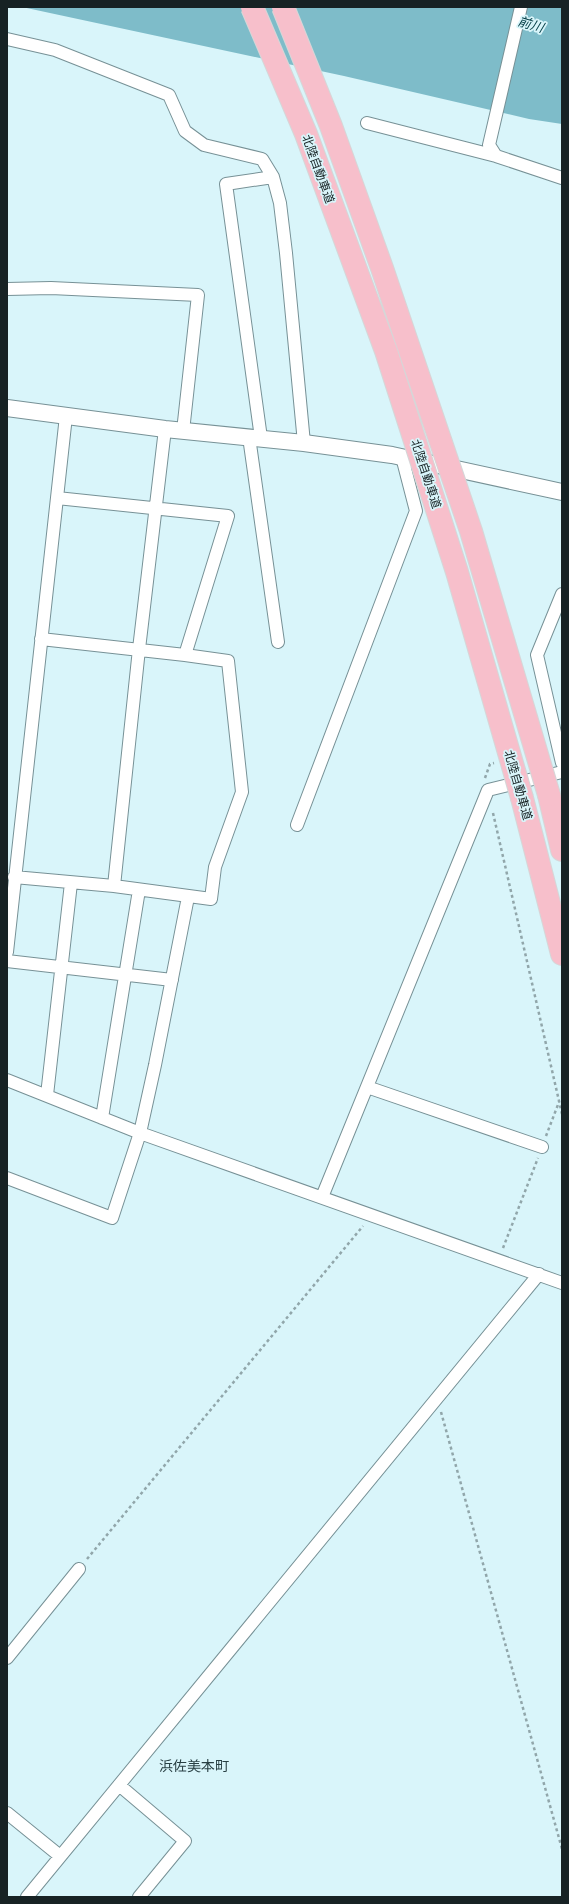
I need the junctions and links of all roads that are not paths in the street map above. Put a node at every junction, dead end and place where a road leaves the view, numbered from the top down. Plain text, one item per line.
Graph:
1 (252, 7) edge
2 (283, 7) edge
3 (521, 7) edge
4 (7, 39) edge
5 (367, 123) dead end
6 (496, 156) junction
7 (273, 177) junction
8 (562, 178) edge
9 (7, 289) edge
10 (7, 408) edge
11 (66, 416) junction
12 (165, 430) junction
13 (183, 431) junction
14 (255, 438) junction
15 (304, 443) junction
16 (402, 458) junction
17 (562, 492) edge
18 (57, 498) junction
19 (156, 507) junction
20 (562, 594) edge
21 (41, 639) junction
22 (278, 642) dead end
23 (139, 649) junction
24 (185, 654) junction
25 (562, 763) edge
26 (562, 772) edge
27 (297, 825) dead end
28 (562, 850) edge
29 (12, 863) edge
30 (14, 878) junction
31 (71, 883) junction
32 (114, 886) junction
33 (139, 890) junction
34 (188, 896) junction
35 (7, 952) edge
36 (562, 954) edge
37 (7, 961) edge
38 (62, 967) junction
39 (126, 975) junction
40 (172, 980) junction
41 (7, 1080) edge
42 (367, 1087) junction
43 (47, 1096) junction
44 (102, 1118) junction
45 (140, 1133) junction
46 (542, 1147) road end
47 (7, 1178) edge
48 (322, 1198) junction
49 (539, 1274) junction
50 (562, 1283) edge
51 (79, 1569) road end
52 (7, 1658) edge
53 (119, 1785) junction
54 (7, 1812) edge
55 (60, 1856) junction
56 (27, 1897) edge
57 (139, 1897) edge

1 - 36 highway, 北陸自動車道, bridge
2 - 28 highway, 北陸自動車道, bridge
3 - 6 street
4 - 7 street
5 - 6 street
6 - 8 street
7 - 14 street
7 - 15 street
9 - 13 street
10 - 11 street
11 - 12 street
11 - 18 street
12 - 13 street
12 - 19 street
13 - 14 street
14 - 15 street
14 - 22 street
15 - 16 street
16 - 17 street
16 - 27 street
18 - 19 street
18 - 21 street
19 - 23 street
19 - 24 street
20 - 25 street
21 - 23 street
21 - 29 street
23 - 24 street
23 - 32 street
24 - 34 street
26 - 42 street
29 - 30 street
30 - 31 street
30 - 35 street
31 - 32 street
31 - 38 street
32 - 33 street
33 - 34 street
33 - 39 street
34 - 40 street
37 - 38 street
38 - 39 street
38 - 43 street
39 - 40 street
39 - 44 street
40 - 45 street
41 - 43 street
42 - 46 street
42 - 48 street
43 - 44 street
44 - 45 street
45 - 47 street
45 - 48 street
48 - 49 street
49 - 50 street
49 - 53 street
51 - 52 street
53 - 55 street
53 - 57 street
54 - 55 street
55 - 56 street

